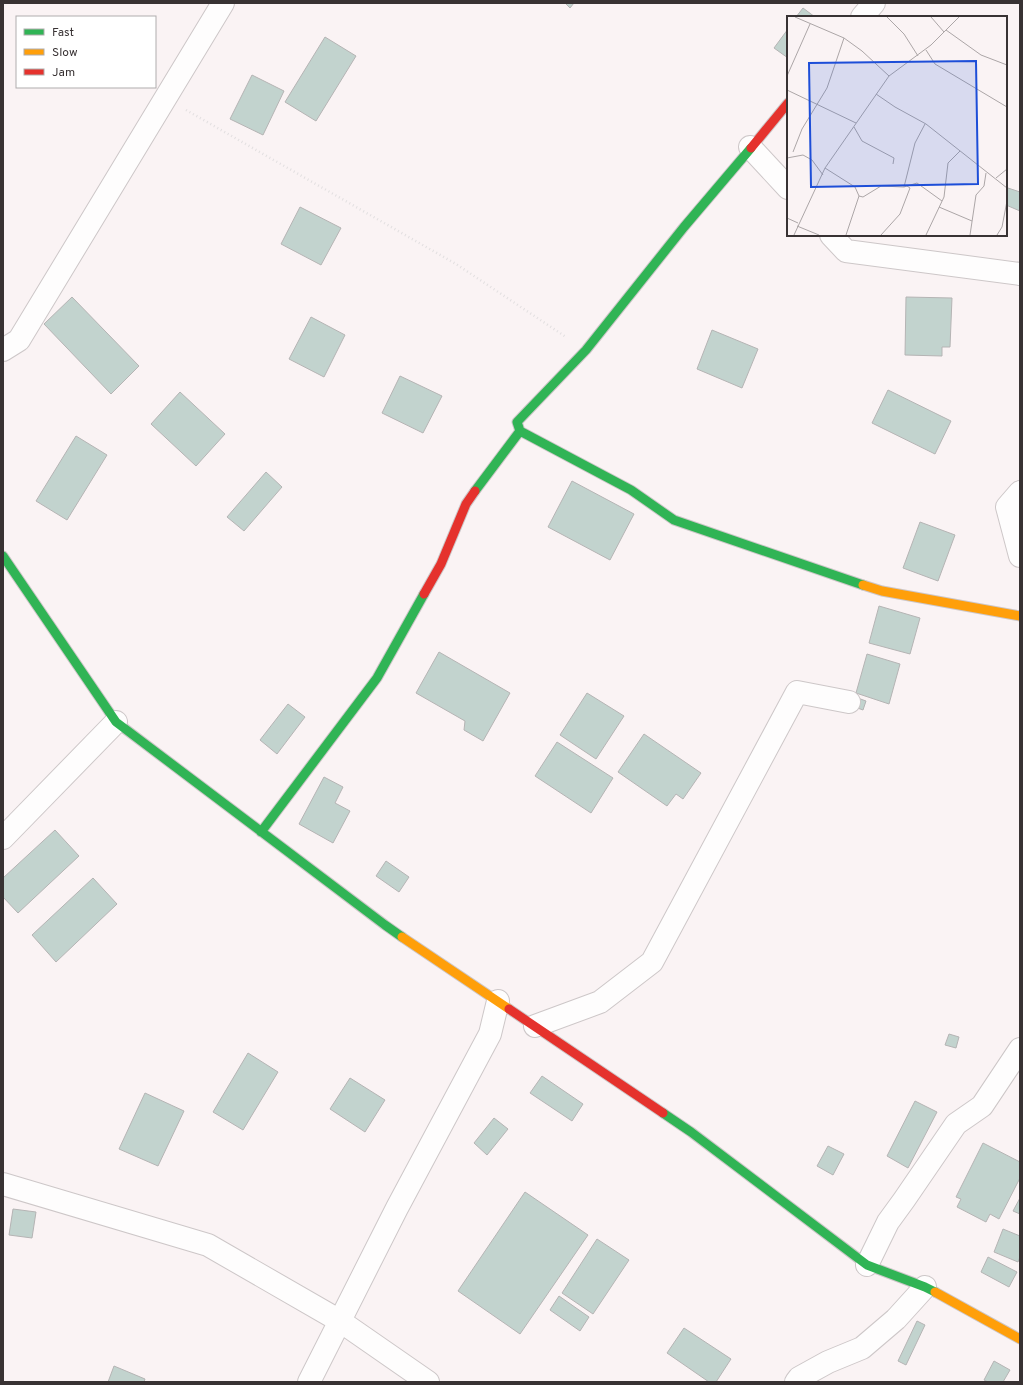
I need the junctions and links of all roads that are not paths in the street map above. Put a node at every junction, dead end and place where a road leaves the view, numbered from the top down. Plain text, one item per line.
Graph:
1 (223, 3) edge
2 (874, 3) edge
3 (863, 16) edge
4 (787, 104) edge
5 (750, 147) junction
6 (787, 187) edge
7 (832, 236) edge
8 (1020, 274) edge
9 (3, 350) edge
10 (520, 431) junction
11 (1020, 492) edge
12 (3, 556) edge
13 (1020, 556) edge
14 (1020, 616) edge
15 (849, 702) dead end
16 (116, 722) junction
17 (261, 832) junction
18 (3, 838) edge
19 (498, 1002) junction
20 (535, 1026) junction
21 (1020, 1049) edge
22 (3, 1184) edge
23 (867, 1265) junction
24 (925, 1287) junction
25 (340, 1321) junction
26 (1020, 1339) edge
27 (309, 1382) edge
28 (428, 1382) edge
29 (796, 1382) edge

1 - 9 street
2 - 3 street
4 - 5 street
5 - 6 street
5 - 10 street
7 - 8 street
10 - 14 street
10 - 17 street
11 - 13 street
12 - 16 street
15 - 20 street
16 - 17 street
16 - 18 street
17 - 19 street
19 - 20 street
19 - 25 street
20 - 23 street
21 - 23 street
22 - 25 street
23 - 24 street
24 - 26 street
24 - 29 street
25 - 27 street
25 - 28 street

